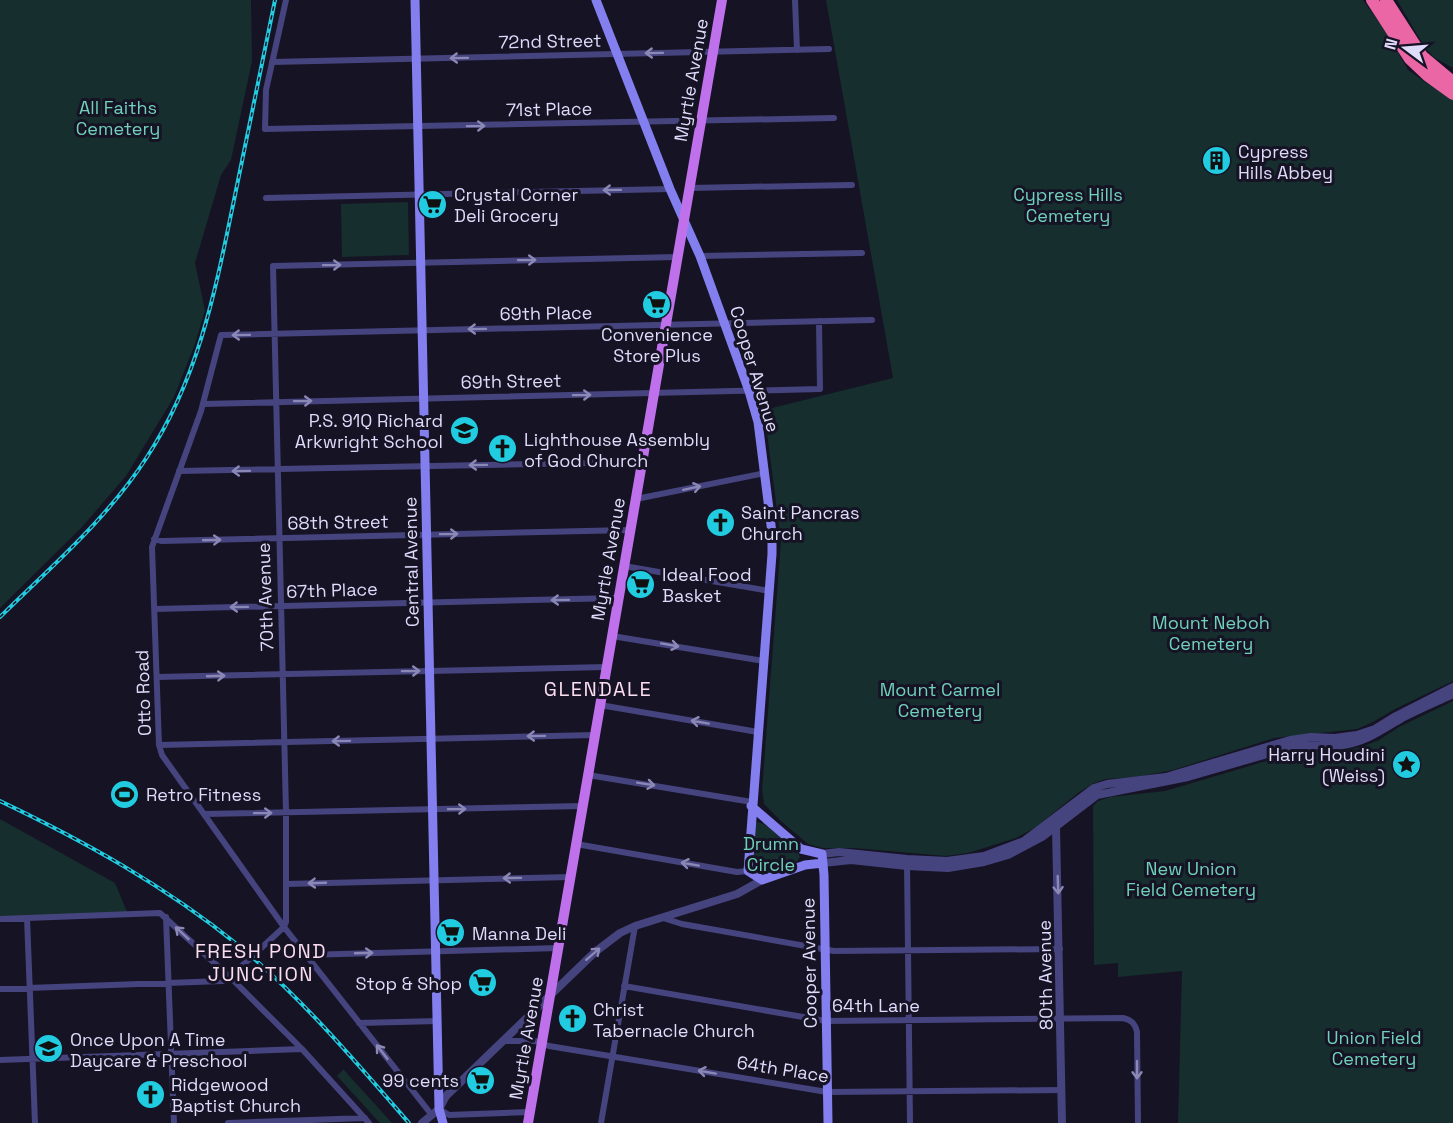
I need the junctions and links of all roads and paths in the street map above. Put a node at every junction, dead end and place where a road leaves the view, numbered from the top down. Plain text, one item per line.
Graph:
1 (286, 0) edge
2 (415, 0) edge
3 (596, 0) edge
4 (722, 0) edge
5 (795, 0) edge
6 (1372, 0) edge
7 (1386, 0) edge
8 (829, 49) dead end
9 (797, 50) junction
10 (713, 52) junction
11 (618, 54) junction
12 (416, 59) junction
13 (272, 62) junction
14 (1453, 82) edge
15 (1453, 94) edge
16 (834, 118) dead end
17 (701, 120) junction
18 (644, 122) junction
19 (417, 127) junction
20 (852, 185) dead end
21 (689, 188) junction
22 (670, 189) junction
23 (419, 195) junction
24 (266, 198) dead end
25 (683, 219) junction
26 (862, 253) dead end
27 (700, 256) junction
28 (677, 257) junction
29 (421, 263) junction
30 (872, 320) dead end
31 (819, 321) junction
32 (725, 324) junction
33 (665, 325) junction
34 (422, 331) junction
35 (274, 334) junction
36 (221, 335) joint
37 (749, 391) junction
38 (654, 393) junction
39 (424, 398) junction
40 (276, 402) junction
41 (203, 404) junction
42 (642, 462) junction
43 (426, 466) junction
44 (278, 470) junction
45 (179, 471) junction
46 (765, 473) junction
47 (635, 499) junction
48 (630, 530) junction
49 (427, 535) junction
50 (278, 538) junction
51 (154, 539) junction
52 (624, 566) junction
53 (770, 591) junction
54 (618, 598) junction
55 (429, 603) junction
56 (281, 607) junction
57 (155, 609) junction
58 (612, 636) junction
59 (764, 661) junction
60 (606, 666) junction
61 (430, 671) junction
62 (282, 674) junction
63 (157, 677) junction
64 (1453, 687) edge
65 (1453, 693) edge
66 (600, 705) junction
67 (1397, 718) junction
68 (1376, 731) junction
69 (758, 732) junction
70 (595, 735) junction
71 (432, 739) junction
72 (284, 742) junction
73 (159, 745) junction
74 (588, 775) junction
75 (752, 804) junction
76 (582, 806) junction
77 (433, 809) junction
78 (286, 812) junction
79 (204, 814) junction
80 (1056, 827) junction
81 (576, 844) junction
82 (801, 849) junction
83 (822, 858) junction
84 (907, 863) junction
85 (799, 867) junction
86 (748, 871) junction
87 (571, 877) junction
88 (435, 879) junction
89 (762, 880) junction
90 (286, 884) junction
91 (27, 918) junction
92 (165, 918) junction
93 (663, 918) junction
94 (0, 919) edge
95 (635, 926) junction
96 (284, 927) junction
97 (558, 948) junction
98 (1060, 949) junction
99 (437, 950) junction
100 (825, 950) junction
101 (908, 950) junction
102 (305, 955) junction
103 (229, 977) junction
104 (169, 983) junction
105 (624, 986) junction
106 (30, 988) junction
107 (0, 989) edge
108 (551, 994) junction
109 (1061, 1019) junction
110 (438, 1021) junction
111 (826, 1021) junction
112 (909, 1021) junction
113 (359, 1023) junction
114 (502, 1041) junction
115 (543, 1043) junction
116 (302, 1049) junction
117 (171, 1054) junction
118 (612, 1056) junction
119 (33, 1059) junction
120 (0, 1060) edge
121 (1062, 1090) junction
122 (910, 1091) junction
123 (827, 1092) junction
124 (435, 1112) junction
125 (529, 1118) edge
126 (367, 1121) edge
127 (35, 1123) edge
128 (174, 1123) edge
129 (228, 1123) edge
130 (422, 1123) edge
131 (443, 1123) edge
132 (601, 1123) edge
133 (828, 1123) edge
134 (910, 1123) edge
135 (1062, 1123) edge
136 (1137, 1123) edge

1 - 13 street
2 - 12 main road, Central Avenue
3 - 11 main road, Cooper Avenue
4 - 10 main road, Myrtle Avenue
5 - 9 street
6 - 15 highway
7 - 14 highway
8 - 9 street, 72nd Street
9 - 10 street, 72nd Street
10 -> 11 street, 72nd Street
10 - 17 main road, Myrtle Avenue
11 -> 12 street, 72nd Street
11 - 18 main road, Cooper Avenue
12 - 13 street, 72nd Street
12 - 19 main road, Central Avenue
13 - 19 street, 71st Place
16 - 17 street, 71st Place
17 - 18 street, 71st Place
17 - 21 main road, Myrtle Avenue
19 -> 18 street, 71st Place
18 - 22 main road, Cooper Avenue
19 - 23 main road, Central Avenue
20 - 21 street
21 - 25 main road, Myrtle Avenue
22 -> 23 street
22 - 25 main road, Cooper Avenue
23 - 24 street
23 - 29 main road, Central Avenue
25 - 27 main road, Cooper Avenue
25 - 28 main road, Myrtle Avenue
26 - 27 street
27 - 32 main road, Cooper Avenue
29 -> 28 street
28 - 33 main road, Myrtle Avenue
29 - 34 main road, Central Avenue
35 -> 29 street, 70th Avenue
30 - 31 street, 69th Place
31 - 32 street, 69th Place
31 - 37 street, 69th Street
32 - 33 street, 69th Place
32 - 37 main road, Cooper Avenue
33 -> 34 street, 69th Place
33 - 38 main road, Myrtle Avenue
34 - 35 street, 69th Place
34 - 39 main road, Central Avenue
35 -> 36 street, 69th Place
35 - 40 street, 70th Avenue
36 - 41 street, Otto Road
37 - 38 street, 69th Street
37 - 46 main road, Cooper Avenue
39 -> 38 street, 69th Street
38 - 42 main road, Myrtle Avenue
40 -> 39 street, 69th Street
39 - 43 main road, Central Avenue
40 - 41 street, 69th Street
40 - 44 street, 70th Avenue
41 - 45 street, Otto Road
42 -> 43 street
42 - 47 main road, Myrtle Avenue
43 - 44 street
43 - 49 main road, Central Avenue
44 -> 45 street
44 - 50 street, 70th Avenue
45 - 51 street, Otto Road
47 -> 46 street
46 - 53 main road, Cooper Avenue
47 - 48 main road, Myrtle Avenue
49 -> 48 street, 68th Street
48 - 52 main road, Myrtle Avenue
49 - 50 street, 68th Street
49 - 55 main road, Central Avenue
51 -> 50 street, 68th Street
50 - 56 street, 70th Avenue
51 - 57 street, Otto Road
52 - 53 street
52 - 54 main road, Myrtle Avenue
53 - 59 main road, Cooper Avenue
54 -> 55 street, 67th Place
54 - 58 main road, Myrtle Avenue
55 - 56 street, 67th Place
55 - 61 main road, Central Avenue
56 -> 57 street, 67th Place
56 - 62 street, 70th Avenue
57 - 63 street, Otto Road
58 -> 59 street
58 - 60 main road, Myrtle Avenue
59 - 69 main road, Cooper Avenue
60 - 61 street
60 - 66 main road, Myrtle Avenue
62 -> 61 street
61 - 71 main road, Central Avenue
63 -> 62 street
62 - 72 street, 70th Avenue
63 - 73 street, Otto Road
64 - 67 street
65 - 67 street
69 -> 66 street
66 - 70 main road, Myrtle Avenue
67 - 68 street
68 - 80 street
68 - 84 street
69 - 75 main road, Cooper Avenue
70 -> 71 street
70 - 74 main road, Myrtle Avenue
71 -> 72 street
71 - 77 main road, Central Avenue
72 - 73 street
72 - 78 street, 70th Avenue
73 - 79 street, Otto Road
74 -> 75 street
74 - 76 main road, Myrtle Avenue
75 - 82 main road
75 - 86 main road, Cooper Avenue
77 -> 76 street
76 - 81 main road, Myrtle Avenue
77 - 78 street
77 - 88 main road, Central Avenue
79 -> 78 street
78 - 90 street, 70th Avenue
79 - 96 street, Otto Road
80 - 84 street
80 -> 98 street, 80th Avenue
86 -> 81 street
81 - 87 main road, Myrtle Avenue
82 - 83 main road
82 - 85 main road
83 - 84 street
83 - 85 main road
83 - 100 main road, Cooper Avenue
84 - 101 street
85 - 89 main road
86 - 89 main road
87 -> 88 street
87 - 97 main road, Myrtle Avenue
88 -> 90 street
88 - 99 main road, Central Avenue
89 - 93 street
90 - 96 street, 70th Avenue
91 - 92 street
91 - 94 street
91 - 106 street
103 -> 92 street
92 - 104 street
93 - 95 street
93 - 100 street
95 - 105 street
108 -> 95 street
96 - 102 street, Otto Road
96 - 103 street
97 - 99 street
97 - 108 main road, Myrtle Avenue
98 - 101 street
98 - 109 street, 80th Avenue
102 -> 99 street
99 - 110 main road, Central Avenue
100 - 101 street
100 - 111 main road, Cooper Avenue
101 - 112 street
102 - 113 street, Otto Road
103 - 104 street
103 - 116 street
104 - 106 street
104 - 117 street
105 - 111 street, 64th Lane
105 - 118 street
106 - 107 street
106 - 119 street
108 - 114 street
108 - 115 main road, Myrtle Avenue
109 - 112 street, 64th Lane
109 - 121 street, 80th Avenue
109 -> 136 street, 64th Lane
110 - 113 street
110 - 124 main road, Central Avenue
111 - 112 street, 64th Lane
111 - 123 main road, Cooper Avenue
112 - 122 street
124 -> 113 street, Otto Road
114 - 115 street, 64th Place
114 - 124 street
115 - 118 street, 64th Place
115 - 125 main road, Myrtle Avenue
116 - 117 street
116 - 126 street
117 - 119 street
117 - 128 street
123 -> 118 street, 64th Place
118 - 132 street
119 - 120 street
119 - 127 street
121 - 122 street, 64th Place
121 - 135 street, 80th Avenue
122 - 123 street, 64th Place
122 - 134 street
123 - 133 main road, Cooper Avenue
124 - 125 street
124 - 130 street
124 - 131 main road, Central Avenue
126 - 129 street

